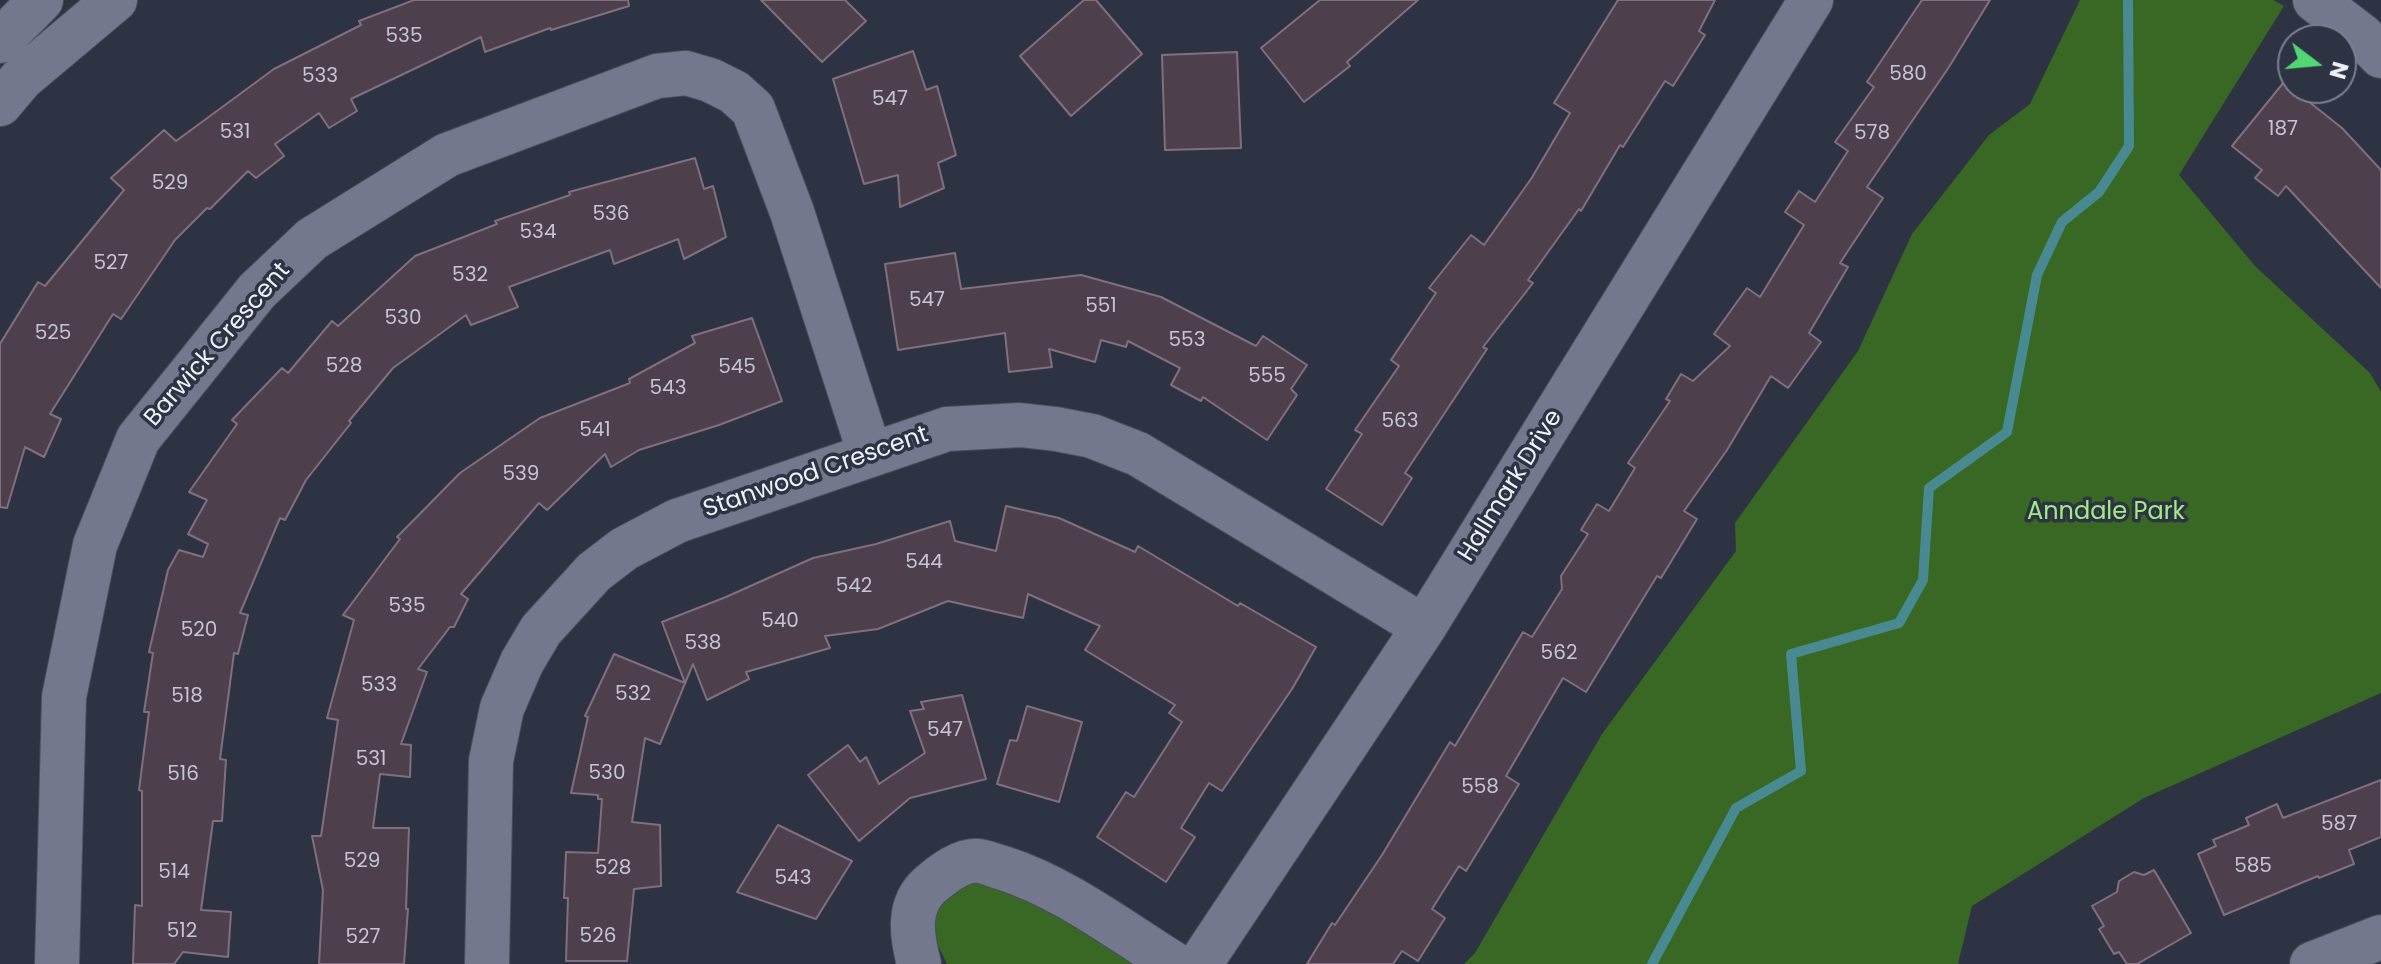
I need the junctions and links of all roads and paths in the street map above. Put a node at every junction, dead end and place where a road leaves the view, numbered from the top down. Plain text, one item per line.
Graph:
1 (41, 0) edge
2 (1811, 0) edge
3 (2315, 0) edge
4 (87, 8) edge
5 (2375, 34) edge
6 (0, 41) edge
7 (0, 104) edge
8 (870, 454) junction
9 (1424, 627) junction
10 (57, 964) edge
11 (487, 964) edge
12 (919, 964) edge
13 (1174, 964) edge
14 (1200, 964) edge

1 - 6 street
2 - 9 street, Hallmark Drive
3 - 5 street
4 - 7 street
8 - 9 street, Stanwood Crescent
8 - 10 street, Barwick Crescent
8 - 11 street, Stanwood Crescent
9 - 14 street, Hallmark Drive
12 - 13 street

